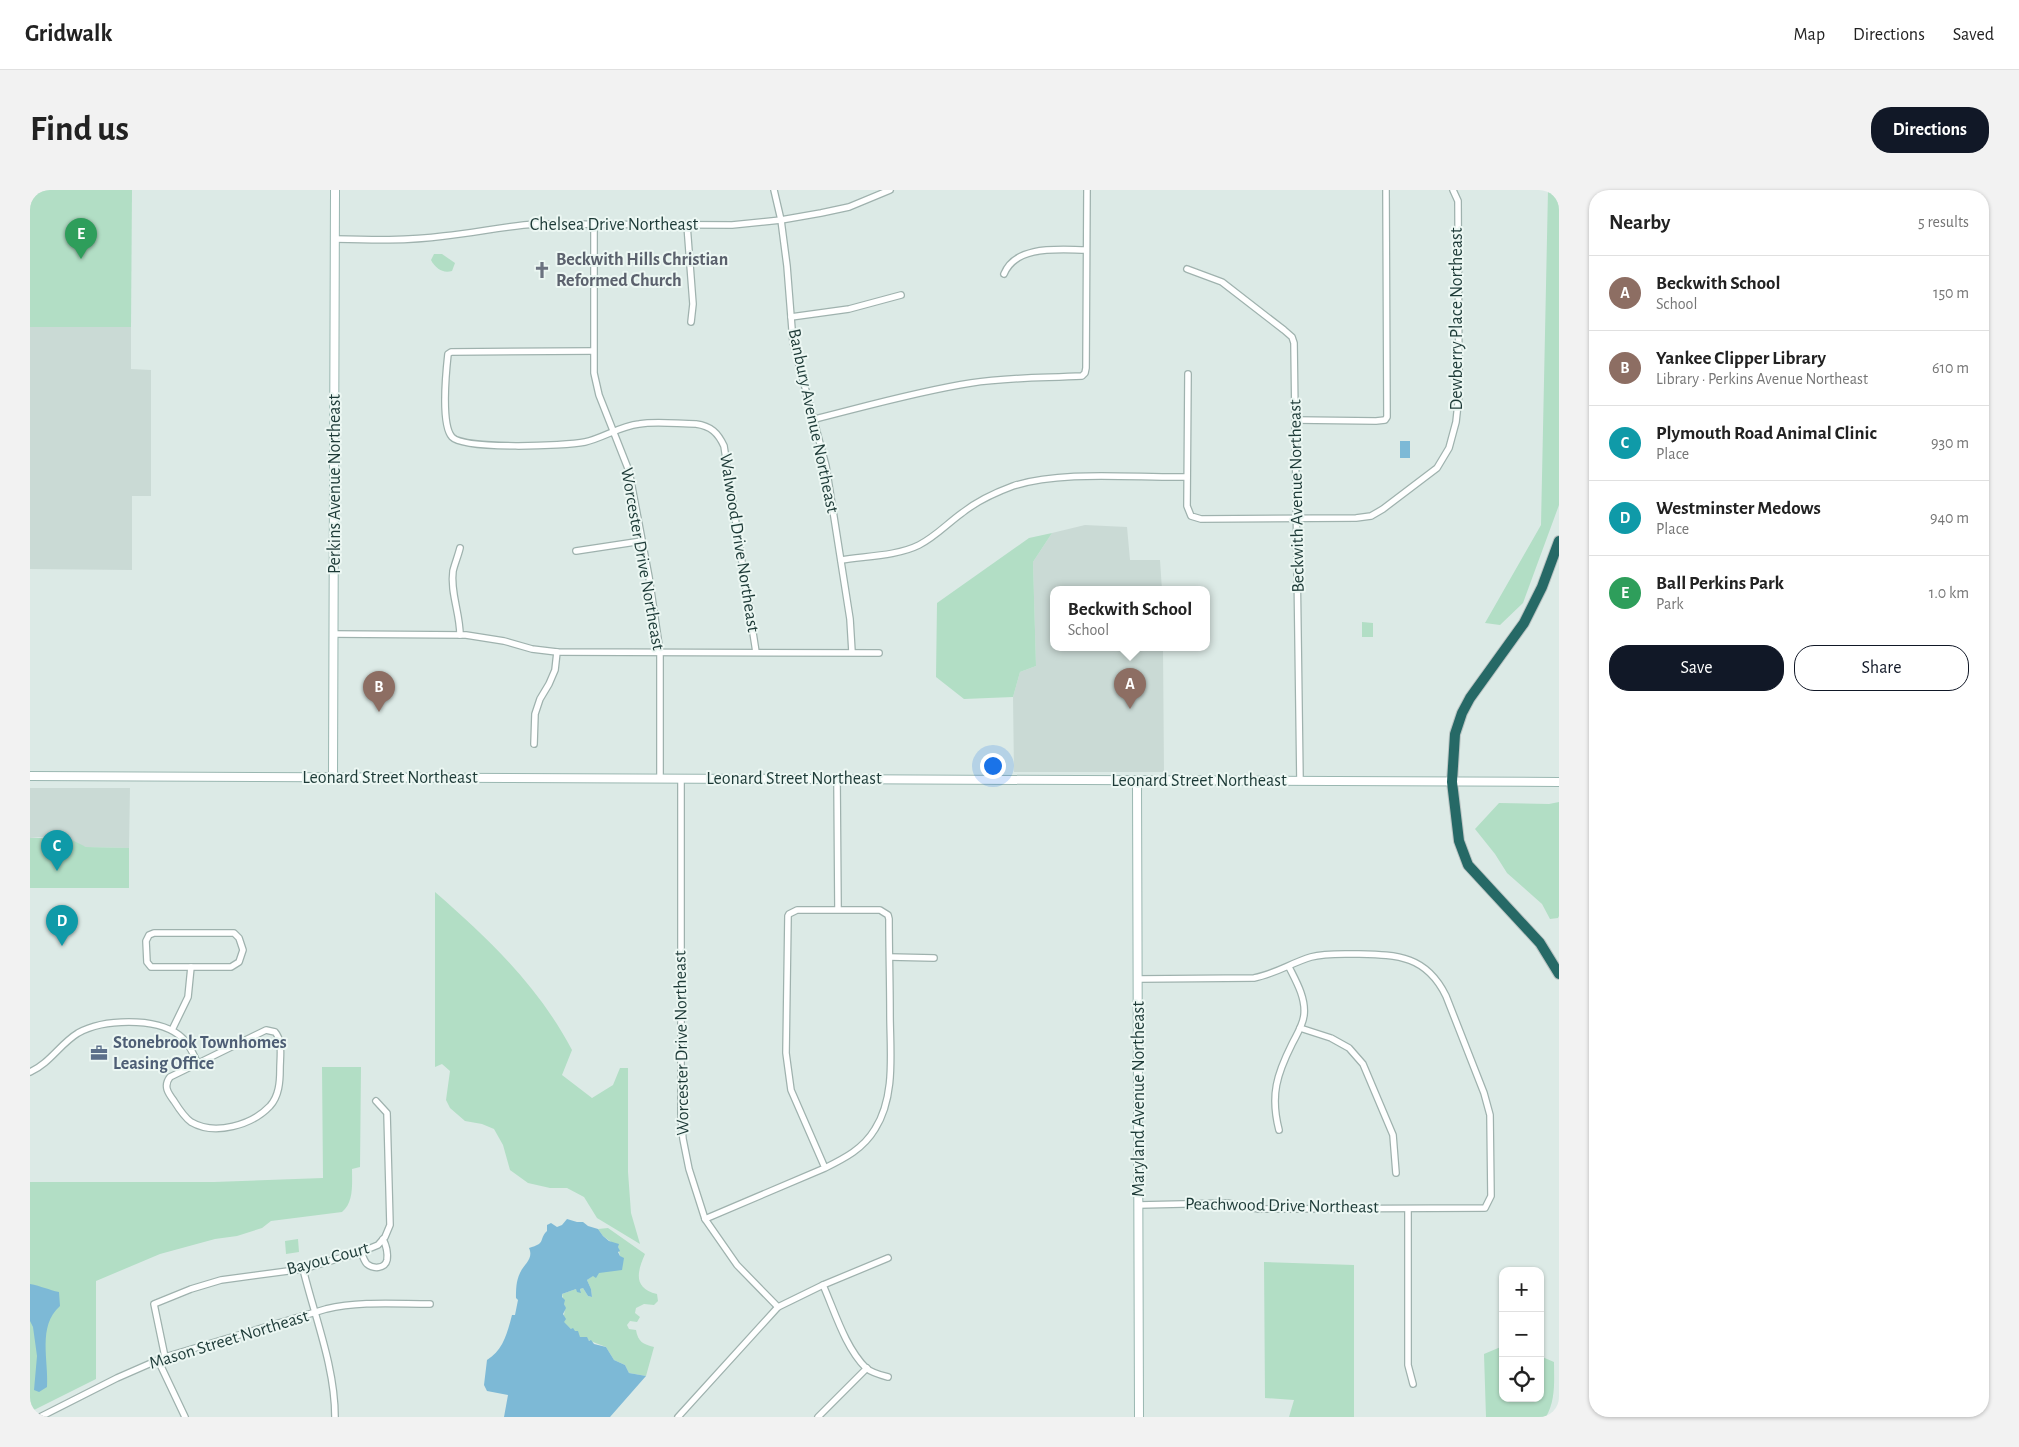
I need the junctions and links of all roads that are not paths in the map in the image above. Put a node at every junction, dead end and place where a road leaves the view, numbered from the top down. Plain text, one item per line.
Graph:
1 (335, 190) edge
2 (774, 190) edge
3 (890, 190) edge
4 (1087, 190) edge
5 (1386, 190) edge
6 (1452, 190) edge
7 (781, 220) junction
8 (594, 224) junction
9 (687, 224) junction
10 (335, 239) junction
11 (1086, 250) junction
12 (1187, 269) dead end
13 (1004, 274) dead end
14 (901, 295) dead end
15 (791, 317) junction
16 (691, 322) dead end
17 (593, 350) junction
18 (1188, 374) dead end
19 (815, 419) junction
20 (1296, 420) junction
21 (614, 432) junction
22 (1187, 477) junction
23 (1296, 518) junction
24 (642, 540) junction
25 (1559, 541) edge
26 (460, 548) dead end
27 (576, 551) dead end
28 (841, 560) junction
29 (334, 634) junction
30 (460, 634) junction
31 (557, 652) junction
32 (660, 652) junction
33 (756, 652) junction
34 (852, 652) junction
35 (879, 653) dead end
36 (534, 744) dead end
37 (30, 776) edge
38 (333, 778) junction
39 (660, 779) junction
40 (680, 779) junction
41 (837, 779) junction
42 (1137, 781) junction
43 (1300, 781) junction
44 (1452, 782) junction
45 (1558, 782) edge
46 (838, 909) junction
47 (890, 957) junction
48 (934, 958) dead end
49 (191, 967) junction
50 (1289, 967) junction
51 (1559, 974) edge
52 (1139, 980) junction
53 (1300, 1028) junction
54 (172, 1030) junction
55 (198, 1064) junction
56 (30, 1072) edge
57 (376, 1101) dead end
58 (1279, 1130) dead end
59 (825, 1168) junction
60 (1396, 1174) dead end
61 (1139, 1205) junction
62 (1408, 1209) junction
63 (705, 1219) junction
64 (384, 1239) junction
65 (361, 1252) junction
66 (888, 1258) dead end
67 (303, 1269) junction
68 (823, 1285) junction
69 (430, 1304) dead end
70 (778, 1307) junction
71 (314, 1313) junction
72 (165, 1357) junction
73 (158, 1360) junction
74 (866, 1368) junction
75 (888, 1377) dead end
76 (1413, 1384) dead end
77 (40, 1417) edge
78 (185, 1417) edge
79 (335, 1417) edge
80 (678, 1417) edge
81 (818, 1417) edge
82 (1139, 1417) edge

1 - 10 main road, Perkins Avenue Northeast
2 - 7 street, Banbury Avenue Northeast
3 - 7 street, Chelsea Drive Northeast
4 - 11 street
5 - 20 street
6 - 23 street, Dewberry Place Northeast
7 - 9 street, Chelsea Drive Northeast
7 - 15 street, Banbury Avenue Northeast
8 - 9 street, Chelsea Drive Northeast
8 - 10 street, Chelsea Drive Northeast
8 - 17 street, Worcester Drive Northeast
9 - 16 street
10 - 29 main road, Perkins Avenue Northeast
11 - 13 street
11 - 19 street
12 - 20 street, Beckwith Avenue Northeast
14 - 15 street
15 - 19 street, Banbury Avenue Northeast
17 - 21 street, Worcester Drive Northeast
17 - 21 street
18 - 22 street
19 - 28 street, Banbury Avenue Northeast
20 - 23 street, Beckwith Avenue Northeast
21 - 24 street, Worcester Drive Northeast
21 - 33 street, Walwood Drive Northeast
22 - 23 street, Dewberry Place Northeast
22 - 28 street
23 - 43 street, Beckwith Avenue Northeast
24 - 27 street
24 - 32 street, Worcester Drive Northeast
25 - 44 highway
26 - 30 street
28 - 34 street, Banbury Avenue Northeast
29 - 30 street
29 - 38 main road, Perkins Avenue Northeast
30 - 31 street
31 - 32 street
31 - 36 street
32 - 33 street
32 - 39 street, Worcester Drive Northeast
33 - 34 street
34 - 35 street
37 - 38 main road, Leonard Street Northeast
38 - 39 main road, Leonard Street Northeast
39 - 40 main road, Leonard Street Northeast
40 - 41 main road, Leonard Street Northeast
40 - 63 street, Worcester Drive Northeast
41 - 42 main road, Leonard Street Northeast
41 - 46 street
42 - 43 main road, Leonard Street Northeast
42 - 52 main road, Maryland Avenue Northeast
43 - 44 main road, Leonard Street Northeast
44 - 45 main road, Leonard Street Northeast
44 - 51 highway
46 - 47 street
46 - 59 street
47 - 48 street
47 - 59 street
49 - 49 street
49 - 54 street
50 - 52 street
50 - 53 street
50 - 62 street, Peachwood Drive Northeast
52 - 61 main road, Maryland Avenue Northeast
53 - 58 street
53 - 60 street
54 - 55 street
54 - 56 street
55 - 55 street
57 - 64 street, Bayou Court
59 - 63 street
61 - 62 street, Peachwood Drive Northeast
61 - 82 main road, Maryland Avenue Northeast
62 - 76 street
63 - 70 street, Worcester Drive Northeast
64 - 65 street, Bayou Court
64 - 65 street
65 - 67 street, Bayou Court
66 - 68 street
67 - 71 street
67 - 72 street, Bayou Court
68 - 70 street
68 - 74 street
69 - 71 street, Mason Street Northeast
70 - 80 street
71 - 72 street, Mason Street Northeast
71 - 79 street
72 - 73 street, Mason Street Northeast
73 - 77 street, Mason Street Northeast
73 - 78 street
74 - 75 street
74 - 81 street

